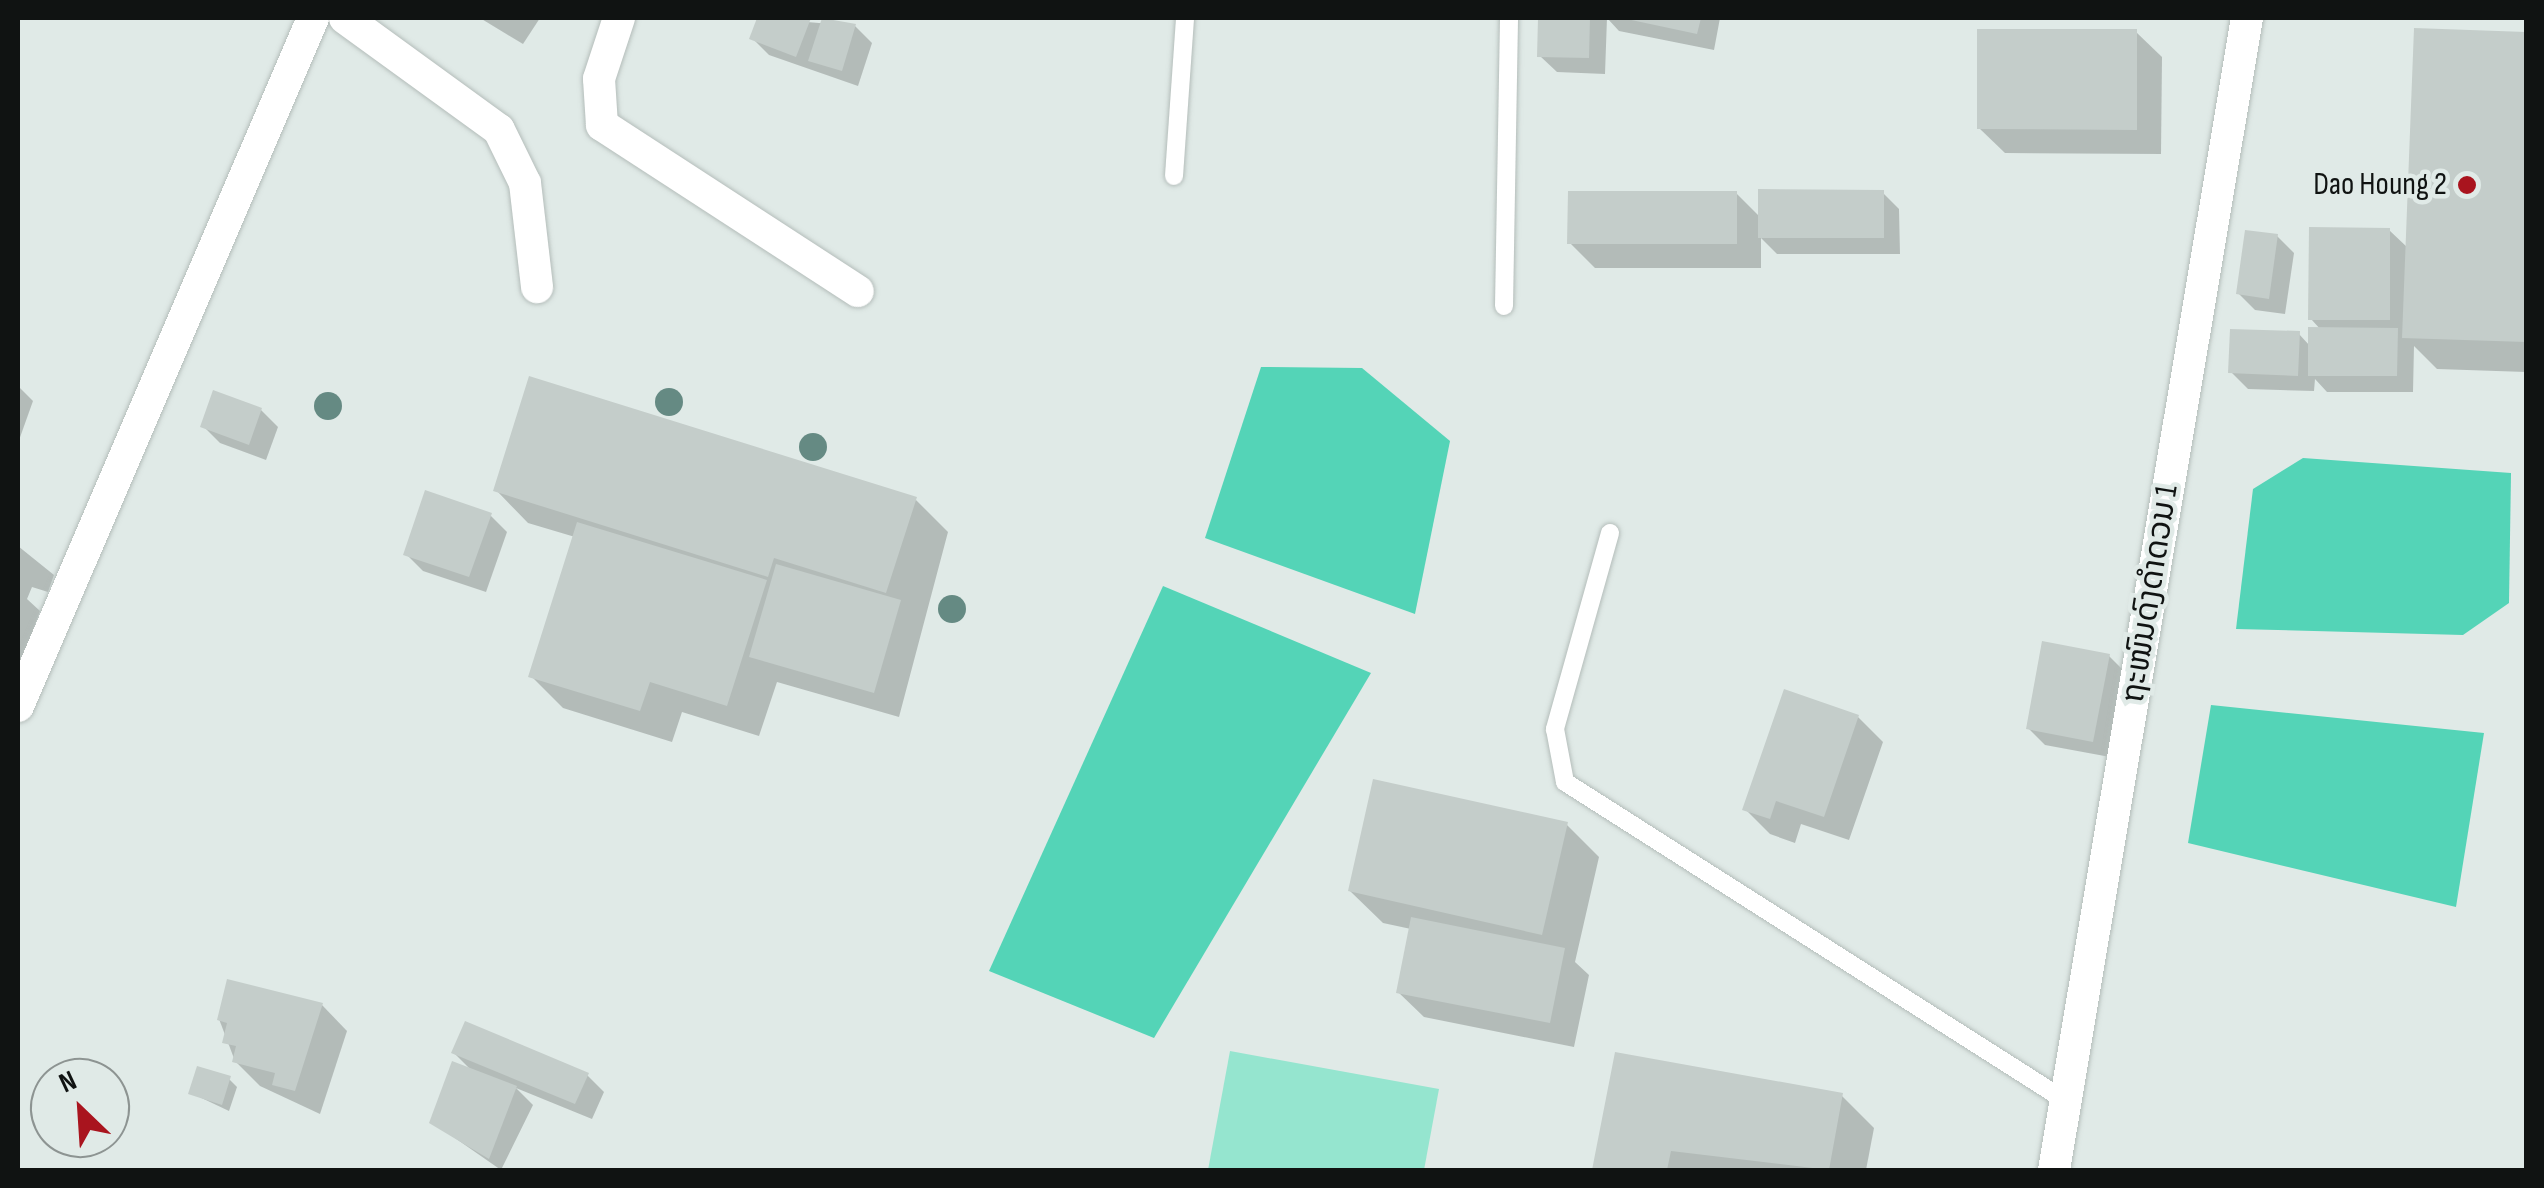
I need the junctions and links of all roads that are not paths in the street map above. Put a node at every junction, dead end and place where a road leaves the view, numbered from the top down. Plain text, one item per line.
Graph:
1 (313, 18) edge
2 (345, 18) edge
3 (619, 18) edge
4 (1185, 18) edge
5 (1509, 18) edge
6 (2247, 18) edge
7 (1174, 176) dead end
8 (536, 287) dead end
9 (858, 291) dead end
10 (1504, 306) dead end
11 (1610, 533) dead end
12 (18, 706) edge
13 (2066, 1101) junction
14 (2054, 1170) edge

1 - 12 street
2 - 8 street
3 - 9 street
4 - 7 lane
5 - 10 lane
6 - 13 street, ຖະໜົນດົງດຳດວນ 1
11 - 13 lane
13 - 14 street, ຖະໜົນດົງດຳດວນ 1

